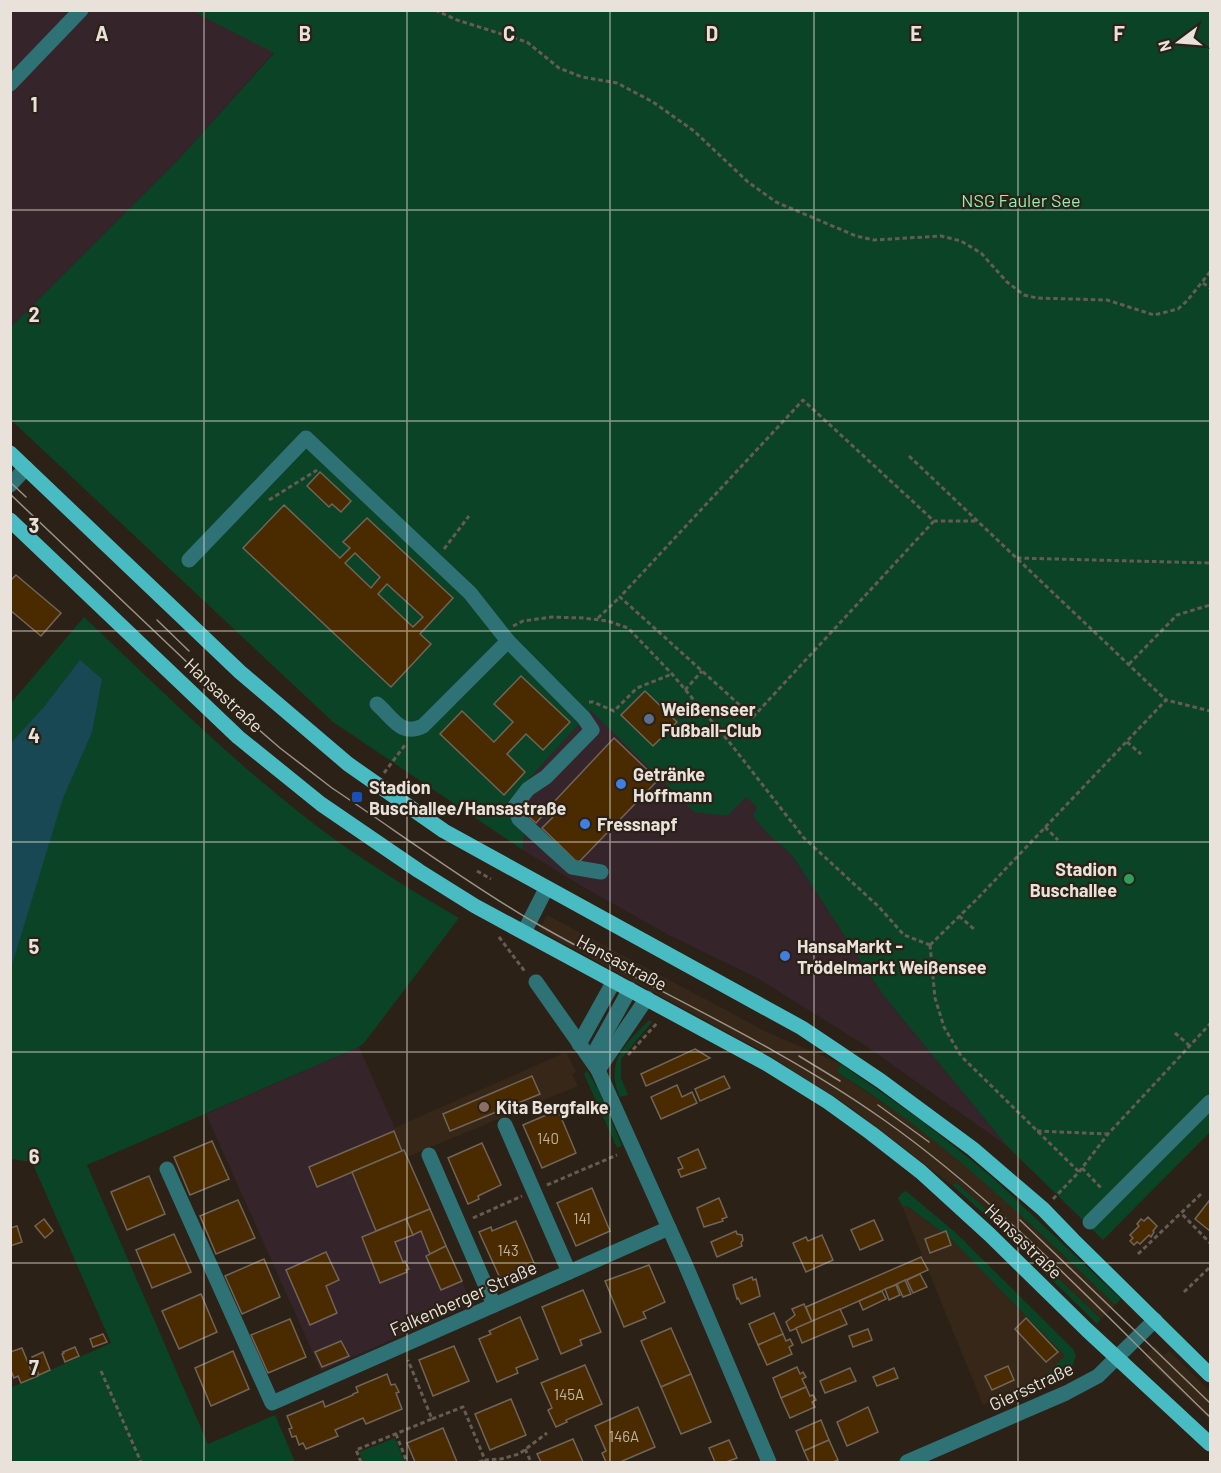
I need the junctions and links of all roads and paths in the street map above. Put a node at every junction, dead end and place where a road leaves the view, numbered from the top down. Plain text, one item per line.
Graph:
1 (81, 10) edge
2 (435, 10) edge
3 (10, 84) edge
4 (1210, 272) edge
5 (1203, 283) junction
6 (1210, 288) edge
7 (10, 453) edge
8 (909, 456) dead end
9 (332, 464) junction
10 (27, 468) junction
11 (10, 485) edge
12 (262, 506) dead end
13 (469, 516) dead end
14 (10, 520) edge
15 (934, 520) junction
16 (978, 521) junction
17 (1017, 558) junction
18 (189, 560) dead end
19 (435, 561) junction
20 (1210, 563) edge
21 (620, 597) junction
22 (1210, 605) edge
23 (598, 618) junction
24 (505, 638) junction
25 (1129, 664) junction
26 (702, 671) junction
27 (672, 675) junction
28 (685, 690) junction
29 (1166, 700) junction
30 (569, 703) junction
31 (377, 704) dead end
32 (1210, 711) edge
33 (414, 730) junction
34 (1126, 742) junction
35 (1140, 754) dead end
36 (384, 774) dead end
37 (1045, 827) junction
38 (1058, 840) dead end
39 (477, 871) dead end
40 (601, 872) dead end
41 (491, 879) dead end
42 (546, 889) junction
43 (959, 916) junction
44 (974, 929) dead end
45 (495, 932) dead end
46 (524, 932) junction
47 (930, 945) junction
48 (614, 981) junction
49 (536, 982) joint
50 (630, 990) junction
51 (647, 998) junction
52 (658, 1021) dead end
53 (1210, 1024) edge
54 (1175, 1033) dead end
55 (579, 1044) junction
56 (1190, 1046) junction
57 (625, 1059) dead end
58 (595, 1064) junction
59 (1210, 1102) edge
60 (505, 1125) dead end
61 (1037, 1131) junction
62 (1107, 1134) junction
63 (429, 1155) dead end
64 (167, 1168) dead end
65 (1080, 1170) junction
66 (1101, 1188) dead end
67 (1058, 1194) dead end
68 (1201, 1194) dead end
69 (1181, 1213) junction
70 (1090, 1222) dead end
71 (669, 1228) junction
72 (1210, 1243) edge
73 (1138, 1254) dead end
74 (1210, 1267) edge
75 (569, 1272) junction
76 (1184, 1292) dead end
77 (494, 1305) junction
78 (1155, 1320) junction
79 (406, 1355) dead end
80 (1117, 1357) junction
81 (101, 1371) dead end
82 (1210, 1375) edge
83 (432, 1419) junction
84 (547, 1433) dead end
85 (396, 1434) junction
86 (1210, 1444) edge
87 (525, 1449) junction
88 (485, 1460) junction
89 (141, 1462) edge
90 (361, 1462) edge
91 (408, 1462) edge
92 (478, 1462) edge
93 (531, 1462) edge
94 (770, 1462) edge
95 (907, 1462) edge

1 - 3 street
2 - 5 path
4 - 5 path
5 - 6 path
7 - 10 main road, Hansastraße
8 - 16 path
9 - 12 path
9 - 18 street
9 - 19 street
10 - 11 street
10 - 42 main road, Hansastraße
13 - 19 path
14 - 46 main road, Hansastraße
15 - 16 path
15 - 21 path
15 - 26 path
16 - 17 path
17 - 20 path
17 - 25 path
19 - 24 street
21 - 23 path
21 - 26 path
22 - 25 path
23 - 24 path
23 - 27 path
24 - 30 street
24 - 33 street
25 - 29 path
26 - 28 path
27 - 28 path
27 - 30 path
28 - 47 path
29 - 32 path
29 - 34 path
30 - 40 street
31 - 33 street
33 - 36 path
34 - 35 path
34 - 37 path
37 - 38 path
37 - 43 path
39 - 41 path
42 - 46 street
42 - 78 main road, Hansastraße
43 - 44 path
43 - 47 path
45 - 49 path
46 - 48 main road, Hansastraße
47 - 61 path
48 - 50 main road, Hansastraße
48 - 55 street
49 - 55 street
50 - 51 main road, Hansastraße
50 - 58 street
51 - 58 street
51 - 80 main road, Hansastraße
52 - 57 path
53 - 56 path
54 - 56 path
55 - 58 street
56 - 62 path
58 - 71 street
59 - 70 street
60 - 75 street
61 - 62 path
61 - 65 path
62 - 65 path
63 - 77 street
64 - 77 street, Falkenberger Straße
65 - 66 path
65 - 67 path
68 - 69 path
69 - 72 path
69 - 73 path
71 - 75 street, Falkenberger Straße
71 - 94 street
74 - 76 path
75 - 77 street, Falkenberger Straße
78 - 80 street, Giersstraße
78 - 82 main road, Hansastraße
79 - 83 path
80 - 86 main road, Hansastraße
80 - 95 street, Giersstraße
81 - 89 path
83 - 85 path
83 - 88 path
84 - 87 path
85 - 90 path
85 - 91 path
87 - 88 path
87 - 93 path
88 - 92 path

